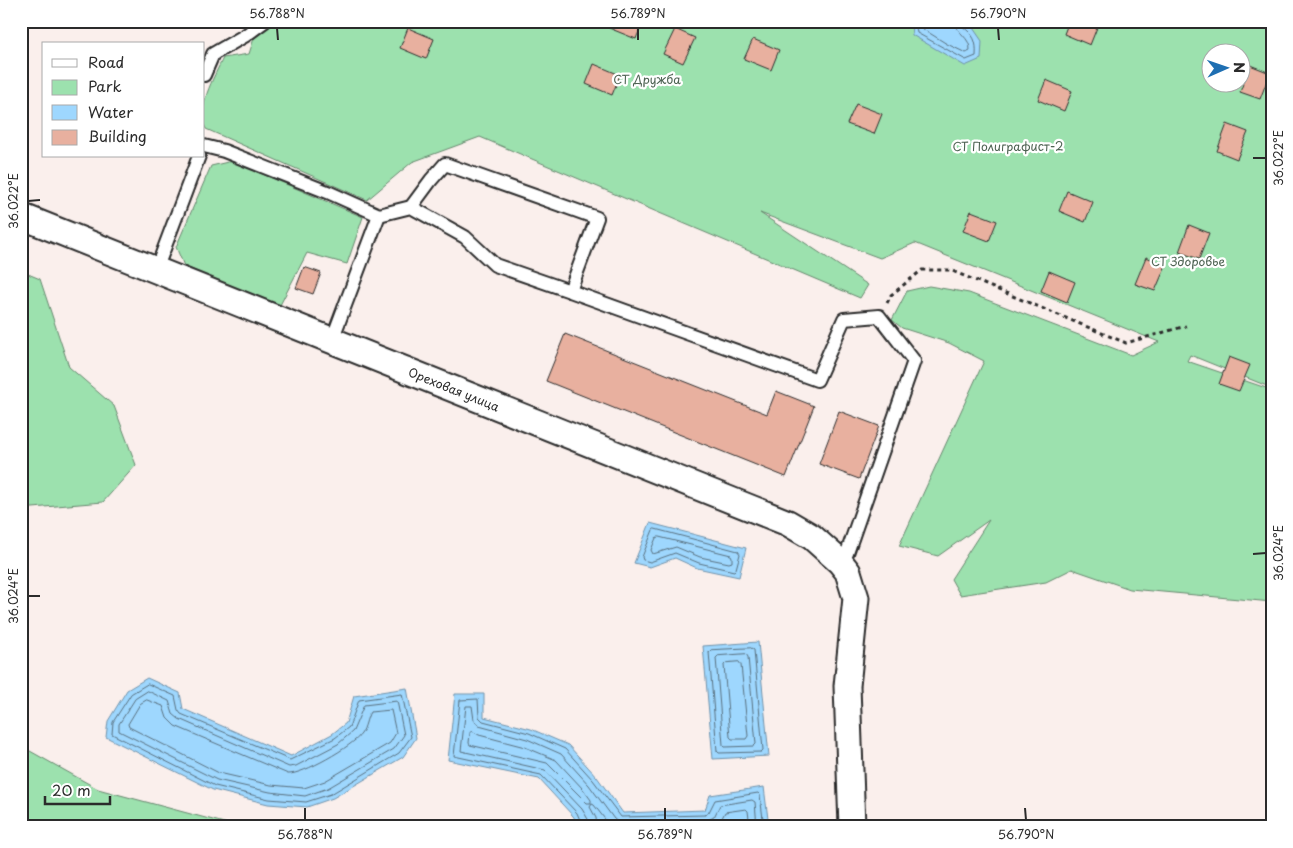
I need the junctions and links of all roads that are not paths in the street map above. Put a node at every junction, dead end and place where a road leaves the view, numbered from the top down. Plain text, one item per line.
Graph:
1 (265, 21) edge
2 (205, 73) edge
3 (205, 146) edge
4 (198, 158) edge
5 (411, 207) junction
6 (379, 215) junction
7 (21, 216) edge
8 (156, 270) junction
9 (570, 291) junction
10 (332, 340) junction
11 (840, 562) junction
12 (852, 827) edge

1 - 2 lane
3 - 6 lane
4 - 8 lane
5 - 6 lane
5 - 9 lane
5 - 9 lane
6 - 10 lane
7 - 8 street, Ореховая улица
8 - 10 street, Ореховая улица
9 - 11 lane
10 - 11 street, Ореховая улица
11 - 12 street, Ореховая улица

